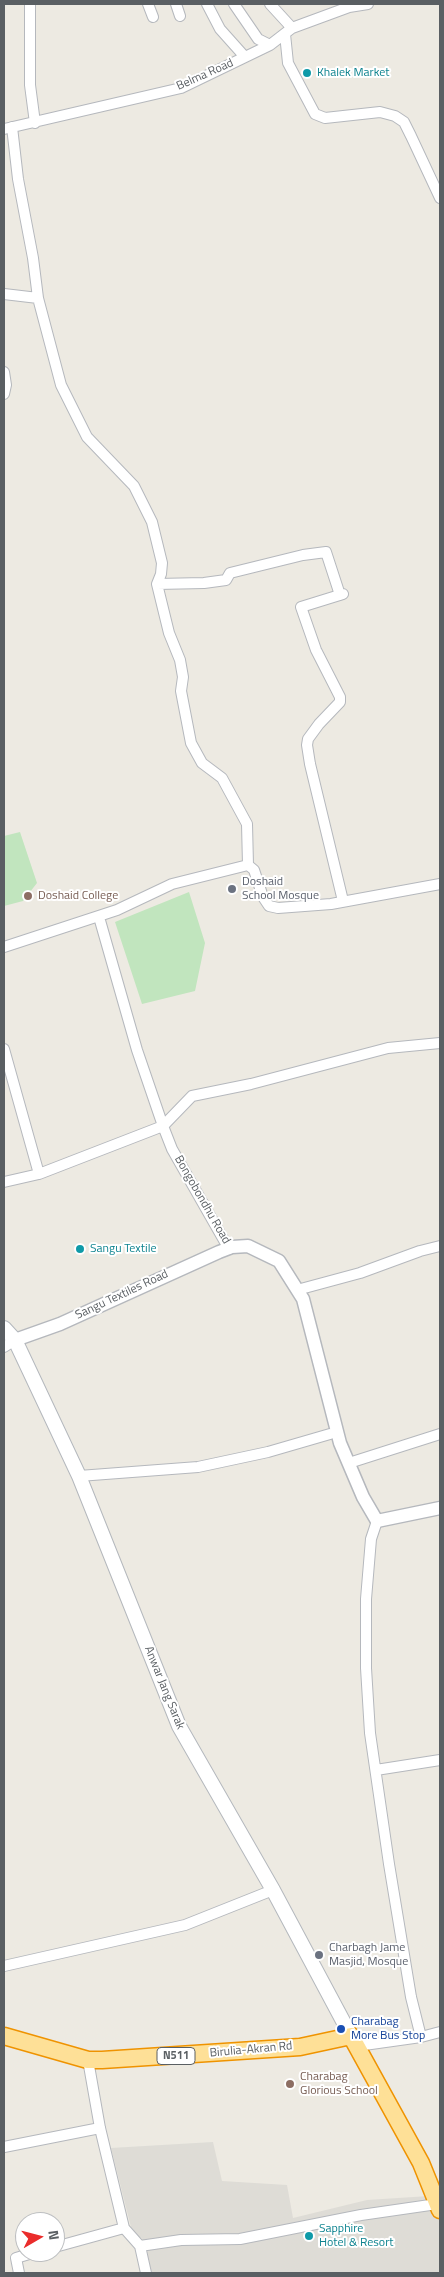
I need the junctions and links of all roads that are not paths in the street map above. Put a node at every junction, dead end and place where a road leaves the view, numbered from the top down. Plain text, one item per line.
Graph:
1 (30, 4) edge
2 (148, 4) edge
3 (176, 4) edge
4 (208, 4) edge
5 (234, 4) edge
6 (270, 4) edge
7 (368, 4) edge
8 (153, 16) dead end
9 (180, 16) dead end
10 (288, 31) junction
11 (270, 45) junction
12 (244, 57) junction
13 (35, 123) junction
14 (8, 128) edge
15 (440, 198) edge
16 (4, 294) edge
17 (38, 298) junction
18 (4, 372) edge
19 (4, 394) edge
20 (157, 584) junction
21 (248, 865) junction
22 (440, 884) edge
23 (343, 901) junction
24 (99, 916) junction
25 (4, 947) edge
26 (440, 1042) edge
27 (4, 1049) edge
28 (163, 1126) junction
29 (39, 1174) junction
30 (4, 1182) edge
31 (440, 1246) edge
32 (229, 1249) junction
33 (297, 1290) junction
34 (4, 1328) edge
35 (9, 1343) edge
36 (330, 1434) dead end
37 (440, 1434) edge
38 (348, 1463) junction
39 (79, 1476) junction
40 (440, 1508) edge
41 (377, 1522) junction
42 (440, 1760) edge
43 (376, 1770) junction
44 (274, 1890) junction
45 (4, 1966) edge
46 (440, 2032) edge
47 (4, 2036) edge
48 (421, 2037) junction
49 (354, 2041) junction
50 (88, 2060) junction
51 (100, 2128) junction
52 (4, 2147) edge
53 (438, 2207) edge
54 (124, 2228) junction
55 (65, 2244) edge
56 (140, 2246) junction
57 (146, 2273) edge

1 - 13 street
2 - 8 street
3 - 9 street
4 - 12 street
5 - 11 street
6 - 10 street
7 - 10 street, Belma Road
10 - 11 street, Belma Road
10 - 15 street
11 - 12 street, Belma Road
12 - 13 street, Belma Road
13 - 14 street, Belma Road
14 - 17 street
16 - 17 street
17 - 20 street
18 - 19 street
20 - 21 street
20 - 23 street
21 - 23 street
21 - 24 street
22 - 23 street
24 - 25 street
24 - 28 street, Bongobondhu Road
26 - 28 street
27 - 29 street
28 - 29 street
28 - 32 street, Bongobondhu Road
29 - 30 street
31 - 33 street
32 - 33 street, Bongobondhu Road
32 - 35 street, Sangu Textiles Road
33 - 38 street, Bongobondhu Road
34 - 35 main road, Anwar Jang Sarak
35 - 39 main road, Anwar Jang Sarak
36 - 39 street
37 - 38 street
38 - 41 street, Bongobondhu Road
39 - 44 main road, Anwar Jang Sarak
40 - 41 street
41 - 43 street
42 - 43 street
43 - 48 street
44 - 45 street
44 - 49 main road, Anwar Jang Sarak
46 - 48 street
47 - 50 highway, Birulia-Akran Rd / N511
48 - 49 street
49 - 50 highway, Birulia-Akran Rd / N511
49 - 53 highway
50 - 51 street
51 - 52 street
51 - 54 street
53 - 56 street
54 - 55 street
54 - 56 street
56 - 57 street

